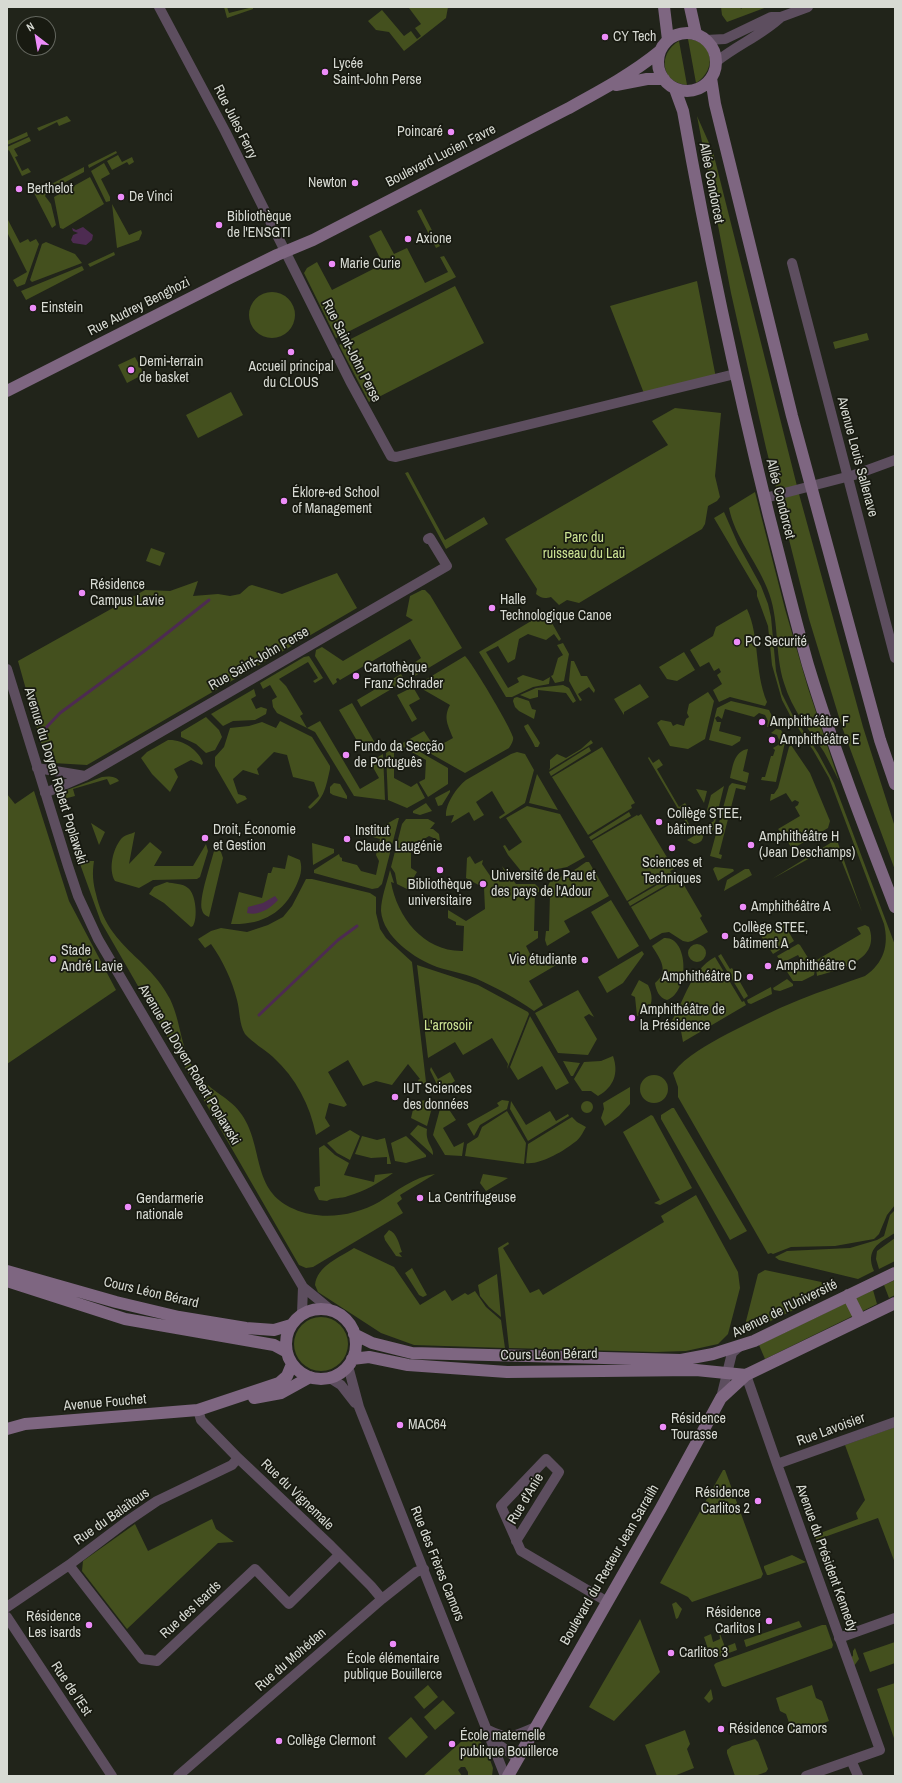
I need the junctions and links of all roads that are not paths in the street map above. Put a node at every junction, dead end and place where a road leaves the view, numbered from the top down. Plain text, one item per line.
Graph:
1 (159, 7) edge
2 (664, 7) edge
3 (690, 7) edge
4 (808, 7) edge
5 (781, 17) junction
6 (701, 37) junction
7 (668, 40) junction
8 (660, 51) junction
9 (716, 62) junction
10 (711, 78) junction
11 (664, 79) junction
12 (609, 86) junction
13 (675, 88) junction
14 (285, 251) junction
15 (792, 263) dead end
16 (735, 374) junction
17 (7, 391) edge
18 (895, 460) edge
19 (848, 476) junction
20 (811, 486) junction
21 (765, 498) junction
22 (428, 539) dead end
23 (895, 658) edge
24 (7, 669) edge
25 (37, 768) junction
26 (85, 776) junction
27 (895, 784) edge
28 (45, 793) junction
29 (895, 907) edge
30 (7, 1271) edge
31 (895, 1273) edge
32 (7, 1281) edge
33 (304, 1287) junction
34 (848, 1295) junction
35 (895, 1304) edge
36 (330, 1310) junction
37 (302, 1314) junction
38 (860, 1319) junction
39 (291, 1325) junction
40 (354, 1334) junction
41 (740, 1346) junction
42 (287, 1352) junction
43 (350, 1362) junction
44 (292, 1364) junction
45 (727, 1374) junction
46 (746, 1375) junction
47 (310, 1377) junction
48 (330, 1378) junction
49 (721, 1398) junction
50 (359, 1407) junction
51 (202, 1409) junction
52 (895, 1422) edge
53 (7, 1429) edge
54 (238, 1458) junction
55 (777, 1464) junction
56 (516, 1541) junction
57 (339, 1555) junction
58 (68, 1565) junction
59 (424, 1569) junction
60 (382, 1599) junction
61 (606, 1601) junction
62 (7, 1607) edge
63 (7, 1617) edge
64 (895, 1618) edge
65 (840, 1638) junction
66 (536, 1727) junction
67 (488, 1730) junction
68 (518, 1759) junction
69 (851, 1760) junction
70 (112, 1776) edge
71 (178, 1776) edge
72 (507, 1776) edge
73 (806, 1776) edge
74 (858, 1776) edge

1 - 14 street, Rue Jules Ferry
2 - 7 main road
3 - 6 main road
4 - 5 street
5 - 6 street
5 - 9 street
6 - 7 main road
6 - 9 main road
7 - 8 main road
8 - 11 main road
8 - 12 main road, Boulevard Lucien Favre
9 - 10 main road
10 - 13 main road
10 - 20 main road, Allée Condorcet
11 - 12 main road, Boulevard Lucien Favre
11 - 13 main road
12 - 14 main road, Boulevard Lucien Favre
13 - 16 main road, Allée Condorcet
14 - 16 street, Rue Saint-John Perse
14 - 17 main road, Rue Audrey Benghozi
15 - 19 street, Avenue Louis Sallenave
16 - 21 main road, Allée Condorcet
18 - 19 street
19 - 20 street
19 - 23 street, Avenue Louis Sallenave
20 - 21 street
20 - 27 main road, Allée Condorcet
21 - 29 main road, Allée Condorcet
22 - 26 street, Rue Saint-John Perse
24 - 25 street, Avenue du Doyen Robert Poplawski
25 - 26 street
25 - 28 street, Avenue du Doyen Robert Poplawski
26 - 28 street, Rue Saint-John Perse
28 - 33 street, Avenue du Doyen Robert Poplawski
30 - 39 main road, Cours Léon Bérard
31 - 34 main road, Avenue de l'Université
32 - 42 main road, Cours Léon Bérard
33 - 36 street, Avenue du Doyen Robert Poplawski
33 - 37 street
34 - 38 main road
34 - 41 main road, Avenue de l'Université
35 - 38 main road
36 - 37 main road
36 - 40 main road
37 - 39 main road
38 - 46 main road
39 - 42 main road
40 - 41 main road, Cours Léon Bérard
40 - 43 main road
41 - 45 street, Avenue de l'Université
42 - 44 main road
43 - 45 main road, Cours Léon Bérard
43 - 48 main road
43 - 50 street, Rue des Frères Camors
44 - 47 main road
44 - 51 main road, Avenue Fouchet
45 - 46 main road, Cours Léon Bérard
45 - 49 street, Avenue de l'Université
46 - 49 main road, Boulevard du Recteur Jean Sarrailh
46 - 55 street, Avenue du Président Kennedy
47 - 48 main road
47 - 51 main road, Avenue Fouchet
48 - 50 street, Rue des Frères Camors
49 - 61 main road, Boulevard du Recteur Jean Sarrailh
50 - 59 street, Rue des Frères Camors
51 - 53 main road, Avenue Fouchet
51 - 54 street, Rue du Vignemale
52 - 55 street, Rue Lavoisier
54 - 57 street, Rue du Vignemale
54 - 58 street, Rue du Balaïtous
55 - 65 street, Avenue du Président Kennedy
56 - 56 street, Rue d'Anie
56 - 61 street, Rue d'Anie
57 - 58 street, Rue des Isards
57 - 60 street, Rue du Vignemale
58 - 62 street, Rue du Balaïtous
59 - 60 street, Rue du Mohédan
59 - 67 street, Rue des Frères Camors
60 - 71 street, Rue du Mohédan
61 - 66 main road, Boulevard du Recteur Jean Sarrailh
63 - 70 street, Rue de l'Est
64 - 65 street
65 - 69 street, Avenue du Président Kennedy
66 - 67 street
66 - 68 main road, Boulevard du Recteur Jean Sarrailh
67 - 68 street, Rue des Frères Camors
67 - 72 street, Rue des Frères Camors
68 - 72 main road, Boulevard du Recteur Jean Sarrailh
69 - 73 street
69 - 74 street

